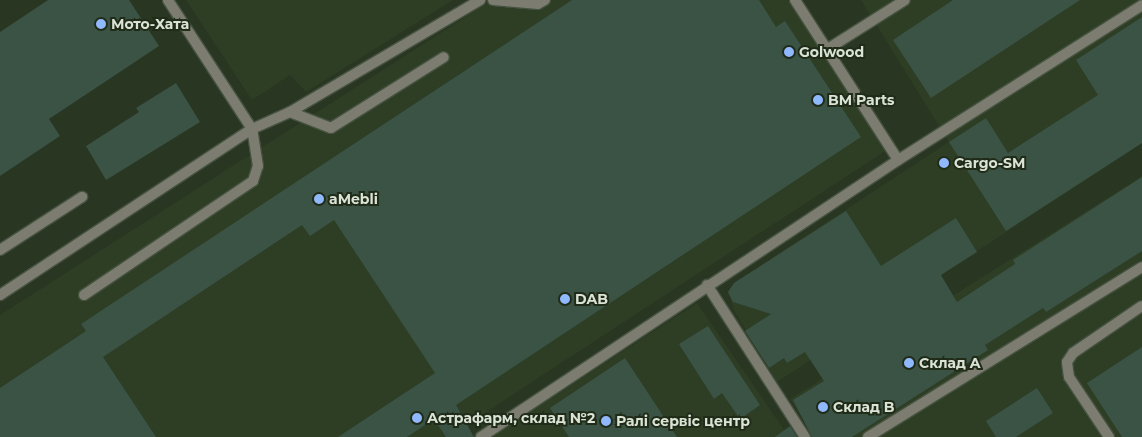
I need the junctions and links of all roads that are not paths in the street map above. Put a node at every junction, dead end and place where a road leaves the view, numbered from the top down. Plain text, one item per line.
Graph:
1 (168, 0) edge
2 (480, 0) edge
3 (493, 0) edge
4 (545, 0) edge
5 (795, 0) edge
6 (905, 0) edge
7 (1142, 5) edge
8 (826, 50) junction
9 (444, 56) dead end
10 (290, 112) junction
11 (252, 129) junction
12 (898, 160) junction
13 (82, 197) dead end
14 (0, 250) edge
15 (1142, 267) edge
16 (707, 285) junction
17 (0, 295) edge
18 (84, 295) dead end
19 (1142, 306) edge
20 (481, 437) edge
21 (805, 437) edge
22 (868, 437) edge
23 (1109, 437) edge

1 - 11 lane
2 - 10 lane
3 - 4 lane
5 - 8 lane
6 - 8 lane
7 - 12 lane
8 - 12 lane
9 - 10 lane
10 - 11 lane
11 - 17 lane
11 - 18 lane
12 - 16 lane
13 - 14 lane
15 - 22 lane
16 - 20 lane
16 - 21 lane
19 - 23 lane

